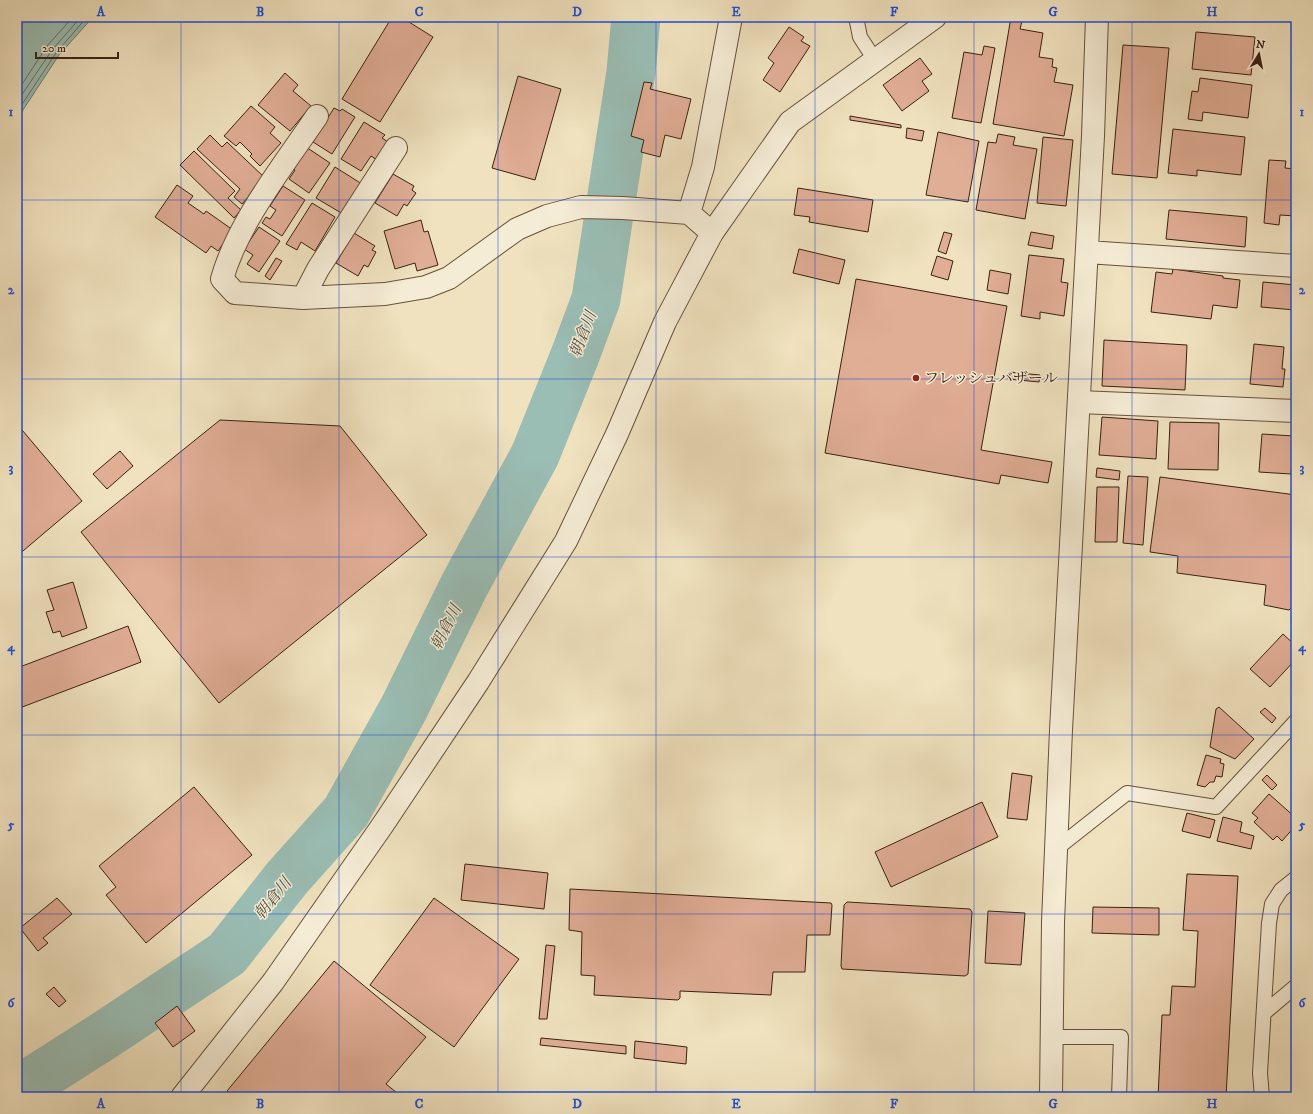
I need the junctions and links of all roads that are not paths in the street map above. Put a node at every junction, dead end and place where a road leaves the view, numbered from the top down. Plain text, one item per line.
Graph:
1 (731, 17) edge
2 (856, 17) edge
3 (935, 17) edge
4 (1097, 17) edge
5 (875, 60) junction
6 (317, 116) dead end
7 (396, 148) dead end
8 (689, 213) junction
9 (712, 233) junction
10 (1087, 252) junction
11 (1296, 266) edge
12 (304, 298) junction
13 (1079, 402) junction
14 (1296, 411) edge
15 (1296, 721) edge
16 (1056, 848) junction
17 (1295, 881) edge
18 (1296, 986) edge
19 (1264, 1013) junction
20 (1052, 1037) junction
21 (182, 1097) edge
22 (1051, 1097) edge
23 (1119, 1097) edge
24 (1262, 1097) edge

1 - 8 street
2 - 5 lane
3 - 5 street
4 - 10 street
5 - 9 street
6 - 12 street
7 - 12 street
8 - 9 street
8 - 12 street
9 - 21 street
10 - 11 street
10 - 13 street
13 - 14 street
13 - 16 street
15 - 16 lane
16 - 20 street
17 - 19 lane
18 - 19 lane
19 - 24 lane
20 - 22 street
20 - 23 lane

